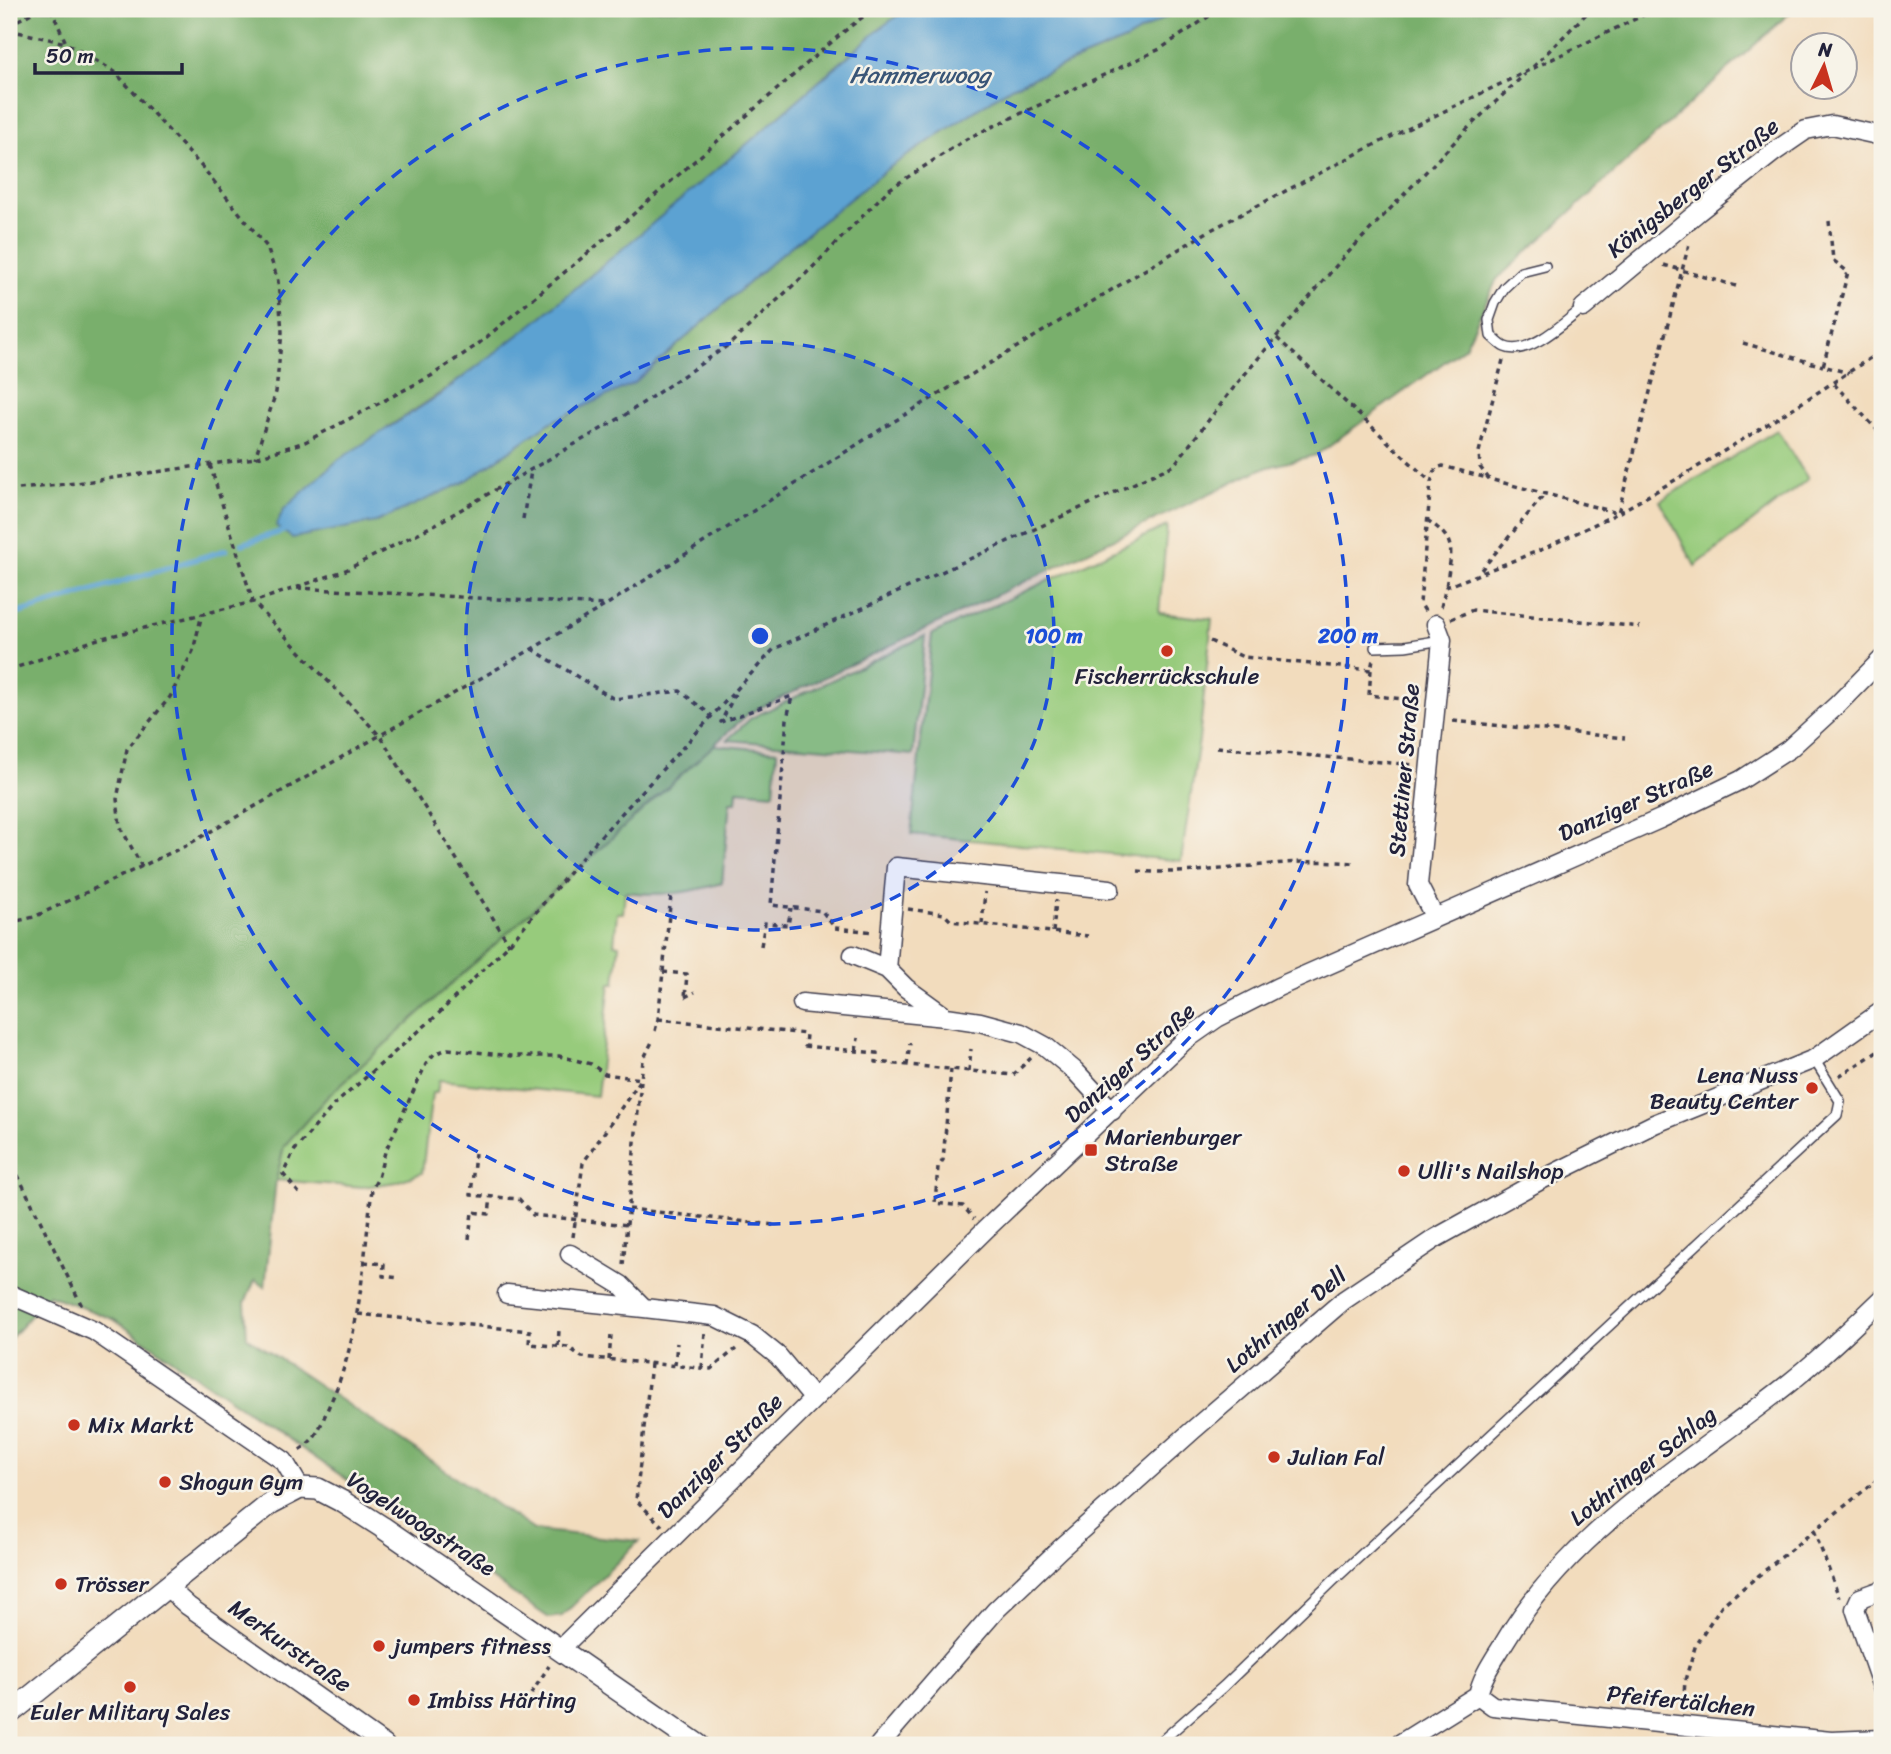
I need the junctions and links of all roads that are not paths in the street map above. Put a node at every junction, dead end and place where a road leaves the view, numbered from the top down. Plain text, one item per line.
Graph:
1 (1882, 136) edge
2 (1545, 266) dead end
3 (1583, 308) joint
4 (1439, 632) joint
5 (1375, 647) road end
6 (1882, 659) edge
7 (1110, 889) dead end
8 (1435, 918) junction
9 (853, 954) dead end
10 (887, 969) junction
11 (802, 1003) dead end
12 (1882, 1011) edge
13 (946, 1017) junction
14 (1814, 1059) junction
15 (1112, 1111) junction
16 (570, 1254) road end
17 (9, 1294) edge
18 (507, 1294) dead end
19 (1882, 1299) edge
20 (644, 1308) junction
21 (813, 1398) junction
22 (300, 1489) junction
23 (167, 1587) junction
24 (1882, 1590) edge
25 (560, 1649) junction
26 (1882, 1687) edge
27 (1478, 1695) junction
28 (9, 1714) edge
29 (1882, 1739) edge
30 (385, 1745) edge
31 (698, 1745) edge
32 (879, 1745) edge
33 (1157, 1745) edge
34 (1398, 1745) edge

1 - 3 street, Königsberger Straße
2 - 3 lane
4 - 5 lane
4 - 8 street, Stettiner Straße
6 - 8 street, Danziger Straße
7 - 10 street
8 - 15 street, Danziger Straße
9 - 10 street
10 - 13 street
11 - 13 street
12 - 14 street, Lothringer Dell
13 - 15 street
14 - 32 street, Lothringer Dell
14 - 33 lane
15 - 21 street, Danziger Straße
16 - 20 street
17 - 22 street
18 - 20 street
19 - 27 street, Lothringer Schlag
20 - 21 street
21 - 25 street, Danziger Straße
22 - 23 street
22 - 25 street, Vogelwoogstraße
23 - 28 street
23 - 30 street, Merkurstraße
24 - 26 street
25 - 31 street, Vogelwoogstraße
27 - 29 street, Pfeifertälchen
27 - 34 street

